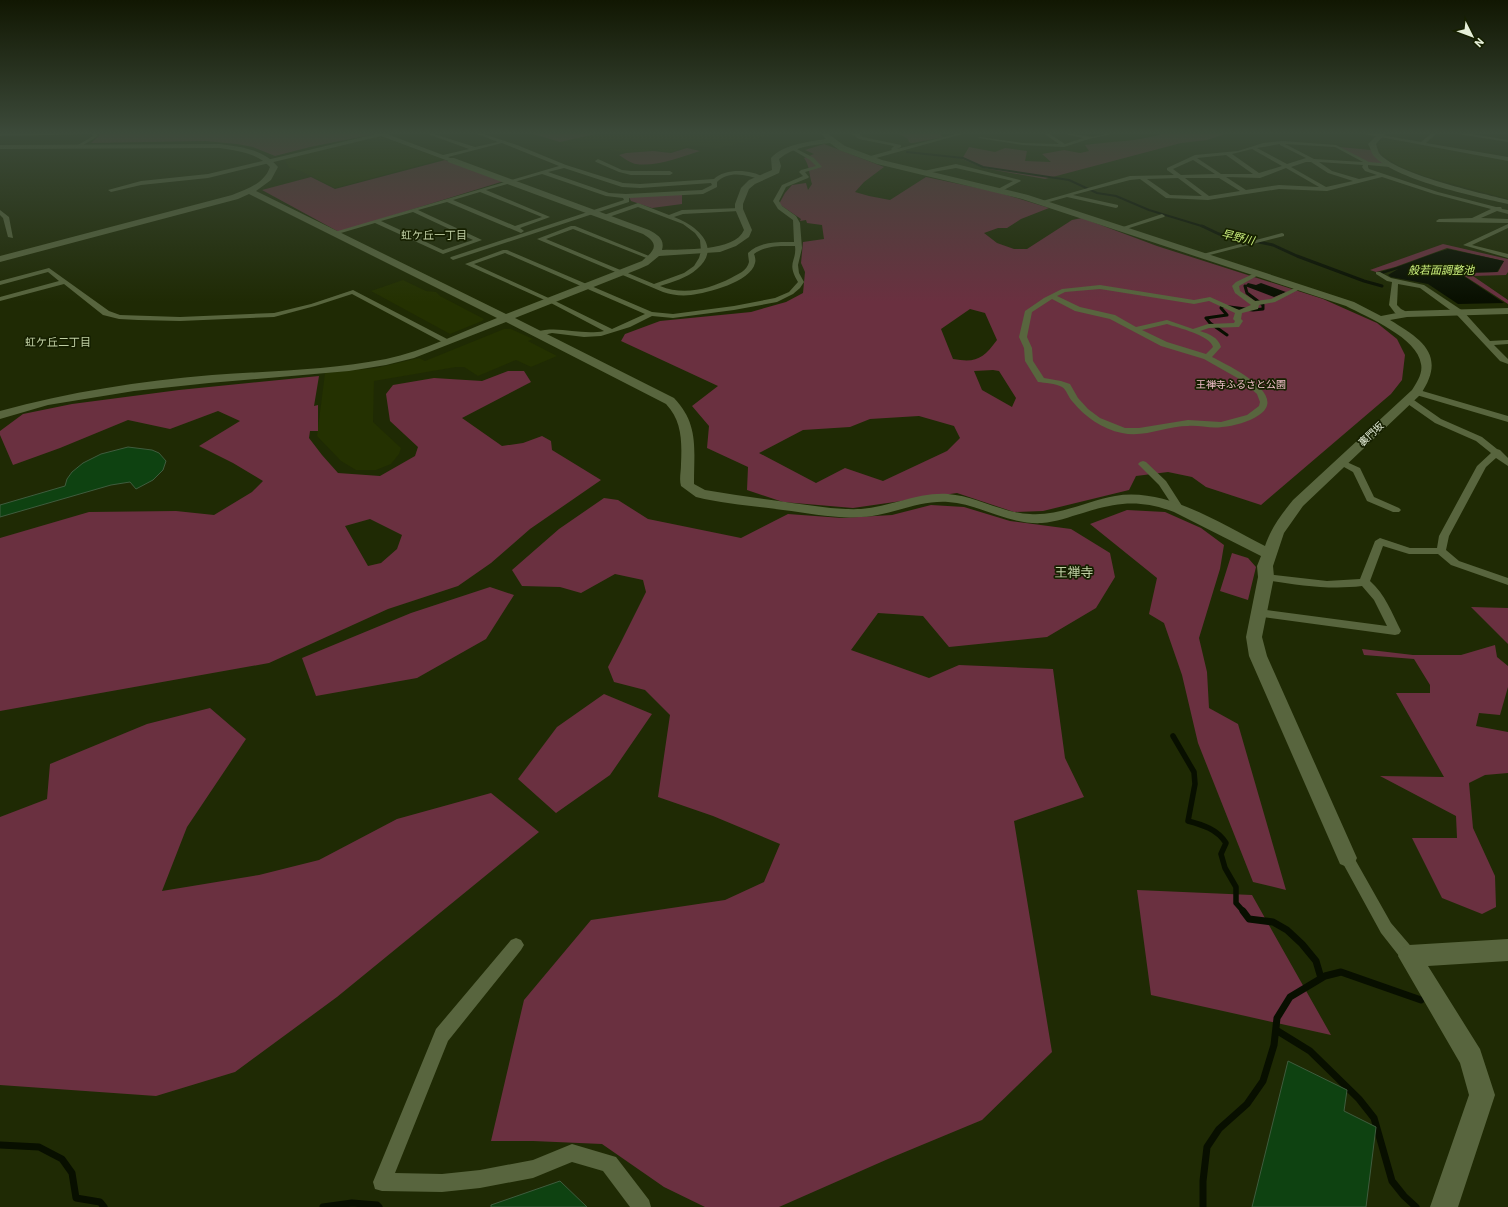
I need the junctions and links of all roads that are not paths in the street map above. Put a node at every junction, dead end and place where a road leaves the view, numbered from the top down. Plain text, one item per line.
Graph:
1 (252, 189) edge
2 (533, 189) edge
3 (589, 189) edge
4 (708, 189) edge
5 (745, 189) edge
6 (782, 189) edge
7 (1090, 189) edge
8 (1158, 189) edge
9 (1196, 189) edge
10 (1241, 189) edge
11 (1263, 189) edge
12 (1427, 189) edge
13 (1462, 189) edge
14 (480, 190) joint
15 (1000, 190) edge
16 (249, 191) junction
17 (1245, 192) junction
18 (1066, 195) junction
19 (626, 196) junction
20 (1208, 198) junction
21 (448, 200) junction
22 (1042, 202) junction
23 (1508, 202) edge
24 (1116, 206) dead end
25 (1499, 208) junction
26 (739, 209) junction
27 (413, 210) junction
28 (0, 212) edge
29 (594, 212) junction
30 (1508, 212) edge
31 (606, 216) junction
32 (1162, 216) dead end
33 (669, 217) junction
34 (1439, 220) dead end
35 (1473, 220) junction
36 (376, 221) junction
37 (1508, 221) edge
38 (1508, 226) edge
39 (515, 228) junction
40 (1123, 228) junction
41 (522, 231) dead end
42 (334, 233) junction
43 (1282, 235) dead end
44 (11, 236) dead end
45 (797, 244) junction
46 (704, 252) junction
47 (1202, 255) junction
48 (654, 256) junction
49 (1508, 256) edge
50 (453, 258) dead end
51 (0, 259) edge
52 (1259, 273) junction
53 (622, 274) junction
54 (1378, 274) dead end
55 (64, 282) junction
56 (1395, 282) junction
57 (0, 283) edge
58 (655, 286) junction
59 (587, 287) junction
60 (1301, 287) junction
61 (1052, 296) junction
62 (0, 299) edge
63 (551, 301) junction
64 (1259, 303) junction
65 (1243, 311) junction
66 (1508, 312) edge
67 (1460, 313) junction
68 (651, 314) junction
69 (1407, 314) junction
70 (506, 319) junction
71 (1380, 319) junction
72 (1136, 329) junction
73 (1194, 330) junction
74 (610, 331) junction
75 (539, 334) junction
76 (447, 341) junction
77 (1508, 342) edge
78 (1489, 343) junction
79 (1207, 357) junction
80 (1508, 362) edge
81 (1412, 396) junction
82 (0, 415) edge
83 (1507, 417) edge
84 (1497, 452) junction
85 (1340, 462) junction
86 (1508, 463) edge
87 (1143, 464) dead end
88 (1179, 509) junction
89 (1396, 510) dead end
90 (1441, 551) junction
91 (1269, 554) junction
92 (1266, 577) junction
93 (1364, 582) junction
94 (1508, 582) edge
95 (1259, 613) junction
96 (1347, 858) joint
97 (516, 945) dead end
98 (1508, 950) edge
99 (1409, 956) junction
100 (642, 1207) edge
101 (1444, 1207) edge

1 - 16 street
2 - 29 street
3 - 19 street
4 - 19 street
5 - 26 street
6 - 45 street
7 - 18 street
8 - 20 street
9 - 20 street
10 - 17 street
11 - 17 street
12 - 25 street
13 - 23 street
14 - 21 street
14 - 39 street
15 - 22 street, 裏門坂
16 - 42 street
16 - 51 street
17 - 20 street
18 - 22 street
18 - 24 street
19 - 29 street
21 - 27 street
21 - 39 street
22 - 40 street, 裏門坂
25 - 30 street
25 - 35 street
26 - 33 street
26 - 46 street
27 - 36 street
27 - 36 street
28 - 44 street
29 - 31 street
29 - 50 street
31 - 33 street
31 - 48 street
32 - 40 street
33 - 46 street
34 - 35 street
35 - 37 street
36 - 42 street
38 - 49 street
39 - 41 street
40 - 47 street, 裏門坂
42 - 70 street
43 - 47 street
45 - 58 street
45 - 68 street
46 - 48 street
46 - 58 street
47 - 52 street, 裏門坂
48 - 53 street
48 - 53 street
52 - 60 street, 裏門坂
52 - 64 street
53 - 58 street
53 - 59 street
54 - 56 street
55 - 57 street
55 - 62 street
55 - 76 street
56 - 67 street
56 - 69 street
59 - 63 street
59 - 63 street
59 - 68 street
60 - 64 street
60 - 71 street, 裏門坂
61 - 65 street
61 - 72 street
61 - 79 street
63 - 70 street
63 - 74 street
64 - 65 street
65 - 73 street
66 - 67 street
67 - 69 street
67 - 78 street
68 - 74 street
69 - 71 street
70 - 75 street
70 - 76 street
71 - 81 street, 裏門坂
72 - 73 street
72 - 79 street
73 - 79 street
74 - 75 street
75 - 88 street
76 - 82 street
77 - 78 street
78 - 80 street
81 - 83 street
81 - 84 street
81 - 85 street, 裏門坂
84 - 86 street
84 - 90 street
85 - 89 street
85 - 91 street, 裏門坂
87 - 88 street
88 - 91 street
90 - 93 street
90 - 94 street
91 - 92 street, 裏門坂
92 - 93 street
92 - 95 street, 裏門坂
93 - 95 street
95 - 96 street, 裏門坂
96 - 99 street
97 - 100 street
98 - 99 street
99 - 101 street

